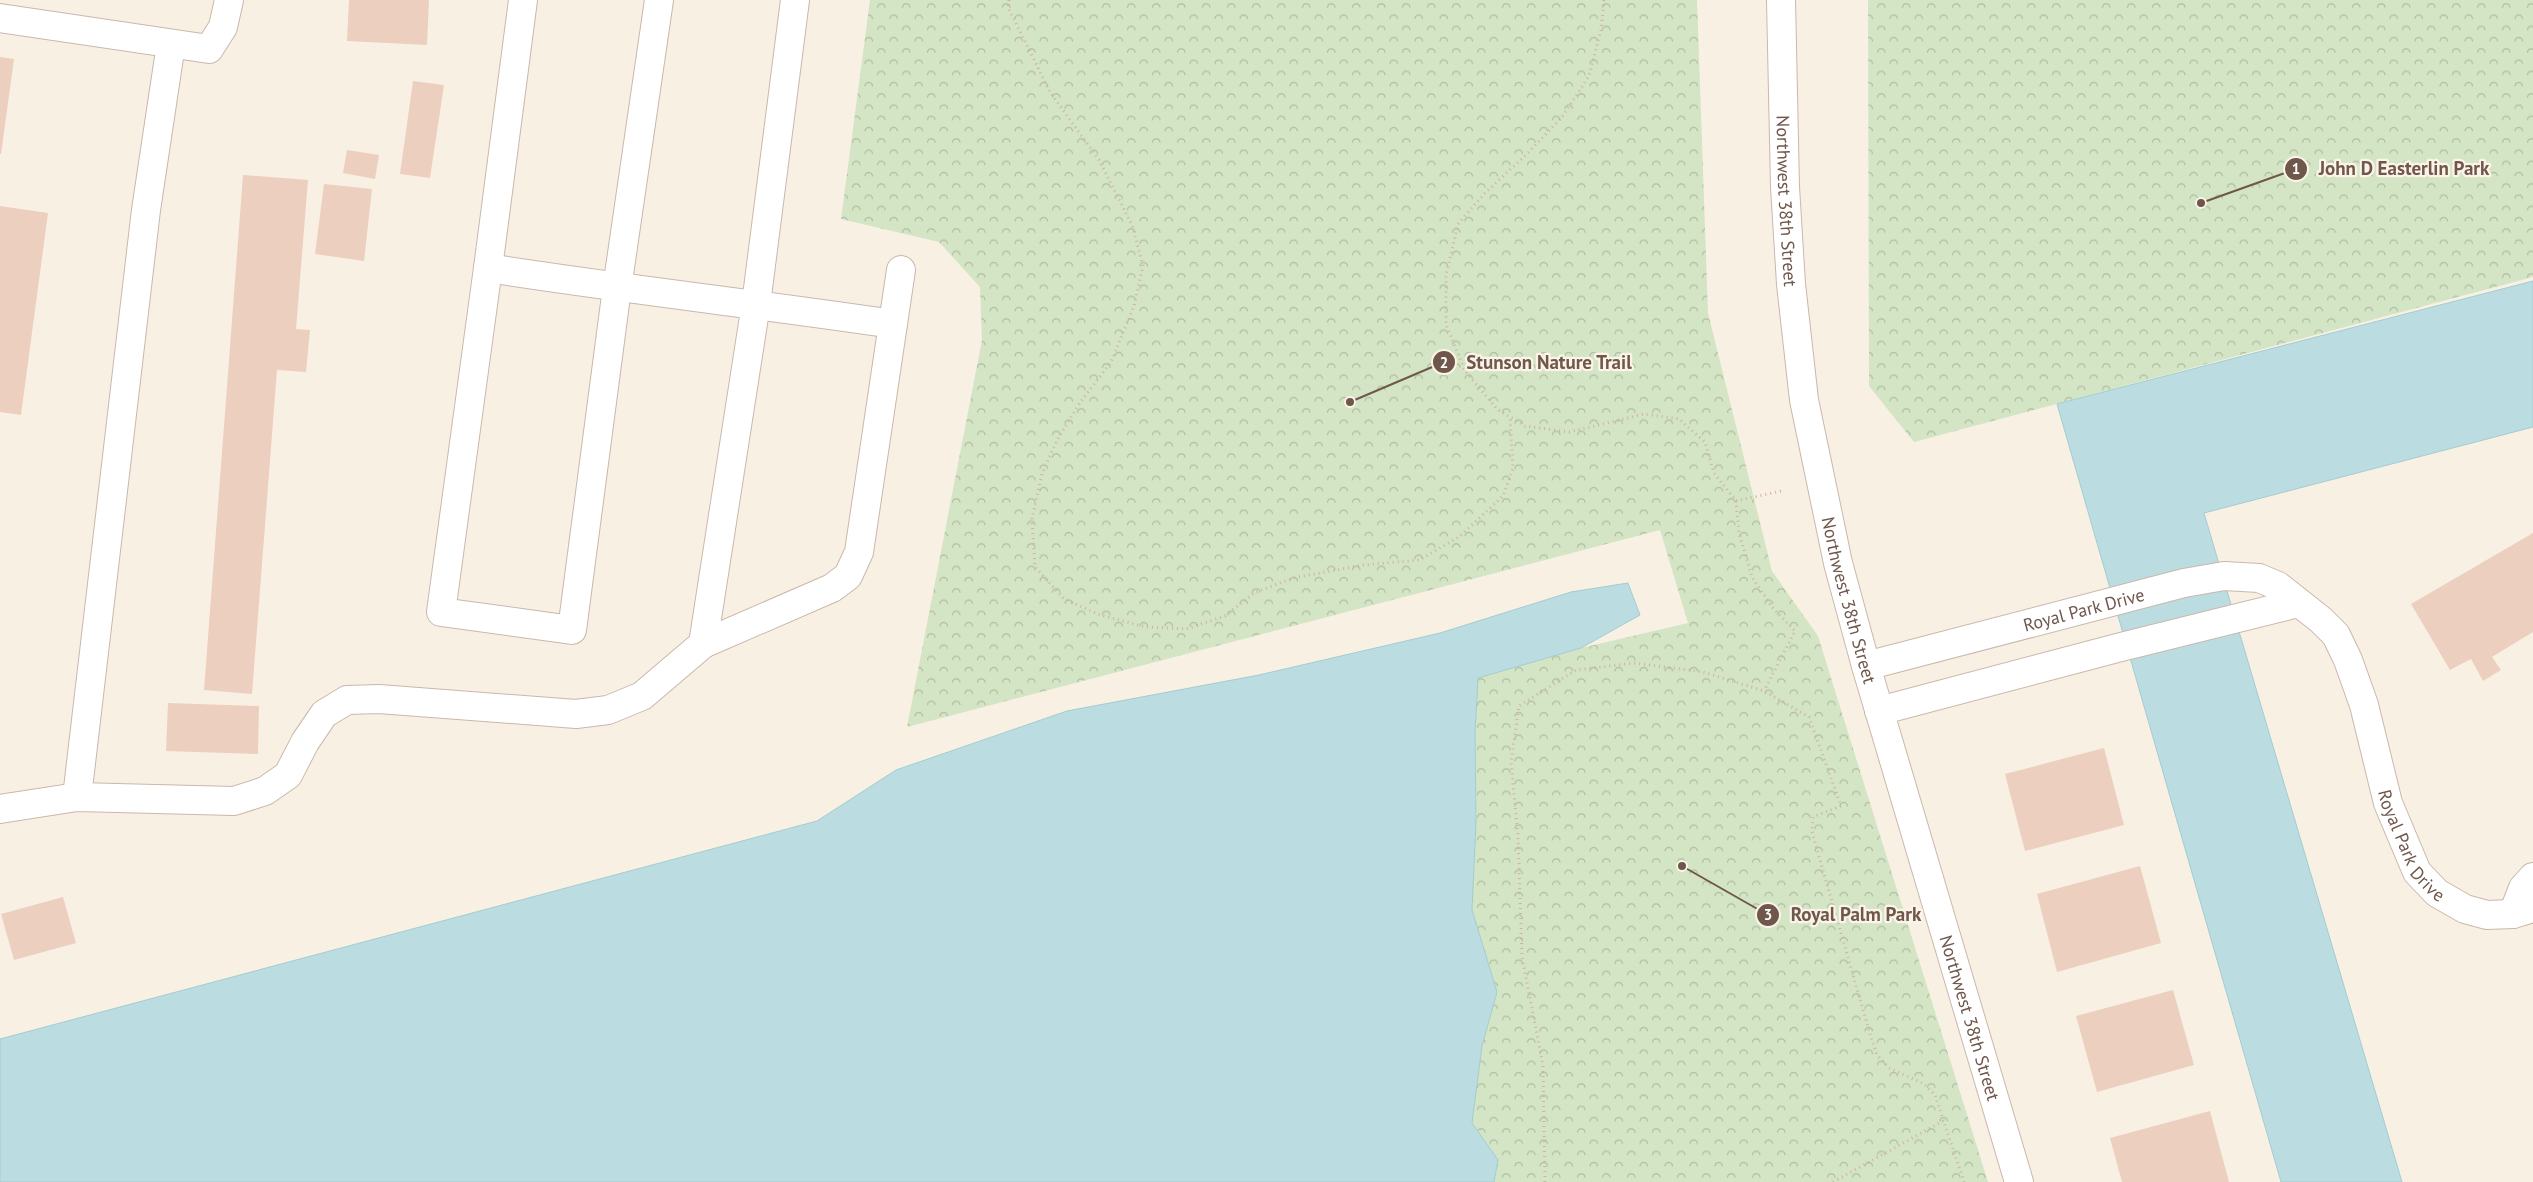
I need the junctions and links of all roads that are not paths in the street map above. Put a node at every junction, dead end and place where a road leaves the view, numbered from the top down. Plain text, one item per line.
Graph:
1 (229, 0) edge
2 (523, 0) edge
3 (659, 0) edge
4 (795, 0) edge
5 (1781, 0) edge
6 (0, 18) edge
7 (171, 44) junction
8 (488, 268) junction
9 (901, 270) dead end
10 (617, 288) junction
11 (756, 304) junction
12 (893, 324) junction
13 (2298, 603) junction
14 (703, 644) junction
15 (1866, 666) junction
16 (1879, 711) junction
17 (77, 797) junction
18 (0, 808) edge
19 (2533, 877) edge
20 (2523, 911) edge
21 (2020, 1182) edge

1 - 7 street
2 - 8 street
3 - 10 street
4 - 11 street
5 - 15 street, Northwest 38th Street
6 - 7 street
7 - 17 street
8 - 10 street
8 - 10 street
9 - 12 street
10 - 11 street
11 - 12 street
11 - 14 street
12 - 14 street
13 - 15 street, Royal Park Drive
13 - 16 street
13 - 20 street, Royal Park Drive
14 - 17 street
15 - 16 street, Northwest 38th Street
16 - 21 street, Northwest 38th Street
17 - 18 street
19 - 20 street

